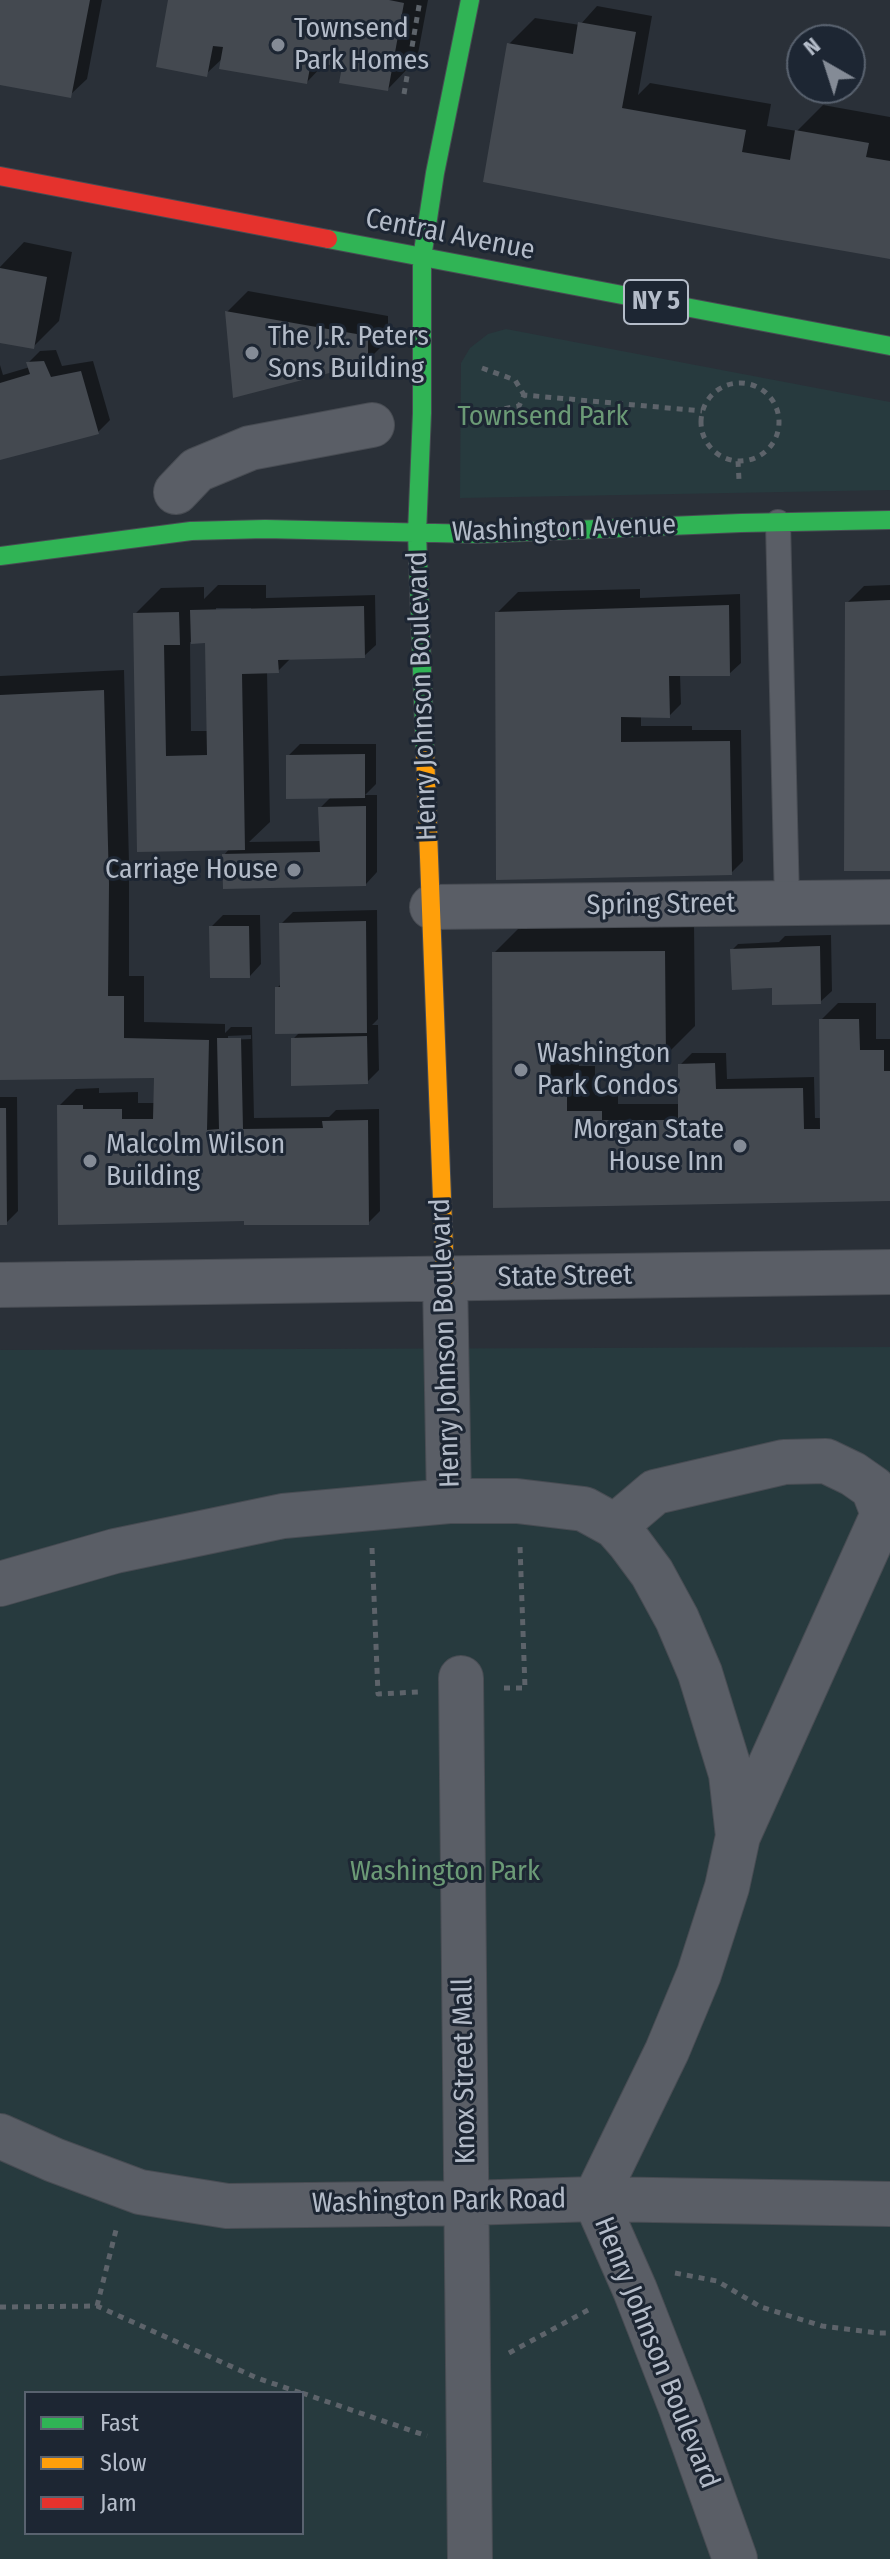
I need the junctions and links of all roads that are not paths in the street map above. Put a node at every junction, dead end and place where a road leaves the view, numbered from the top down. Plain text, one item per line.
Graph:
1 (470, 0) edge
2 (0, 176) edge
3 (422, 258) junction
4 (890, 346) edge
5 (372, 425) dead end
6 (176, 492) dead end
7 (890, 520) edge
8 (778, 522) junction
9 (417, 533) junction
10 (0, 556) edge
11 (890, 902) edge
12 (787, 903) junction
13 (432, 907) junction
14 (890, 1272) edge
15 (445, 1278) junction
16 (0, 1285) edge
17 (449, 1501) junction
18 (615, 1526) junction
19 (0, 1584) edge
20 (461, 1678) dead end
21 (738, 1836) junction
22 (0, 2136) edge
23 (595, 2199) junction
24 (467, 2203) junction
25 (890, 2204) edge
26 (470, 2559) edge
27 (735, 2559) edge

1 - 3 main road, Henry Johnson Boulevard
2 - 3 main road, Central Avenue / NY 5
3 - 4 main road, Central Avenue / NY 5
3 - 9 main road, Henry Johnson Boulevard
5 - 6 street
7 - 8 main road, Washington Avenue
8 - 9 main road, Washington Avenue
8 - 12 lane
9 - 10 main road, Washington Avenue
9 - 13 main road, Henry Johnson Boulevard
11 - 12 street, Spring Street
12 - 13 street, Spring Street
13 - 15 main road, Henry Johnson Boulevard
14 - 15 street, State Street
15 - 16 street, State Street
15 - 17 street, Henry Johnson Boulevard
17 - 18 street, Henry Johnson Boulevard
17 - 19 street
18 - 21 street, Henry Johnson Boulevard
18 - 21 street
20 - 24 street, Knox Street Mall
21 - 23 street, Henry Johnson Boulevard
22 - 24 street, Washington Park Road
23 - 24 street, Washington Park Road
23 - 25 street, Washington Park Road
23 - 27 street, Henry Johnson Boulevard
24 - 26 street, Knox Street Mall

